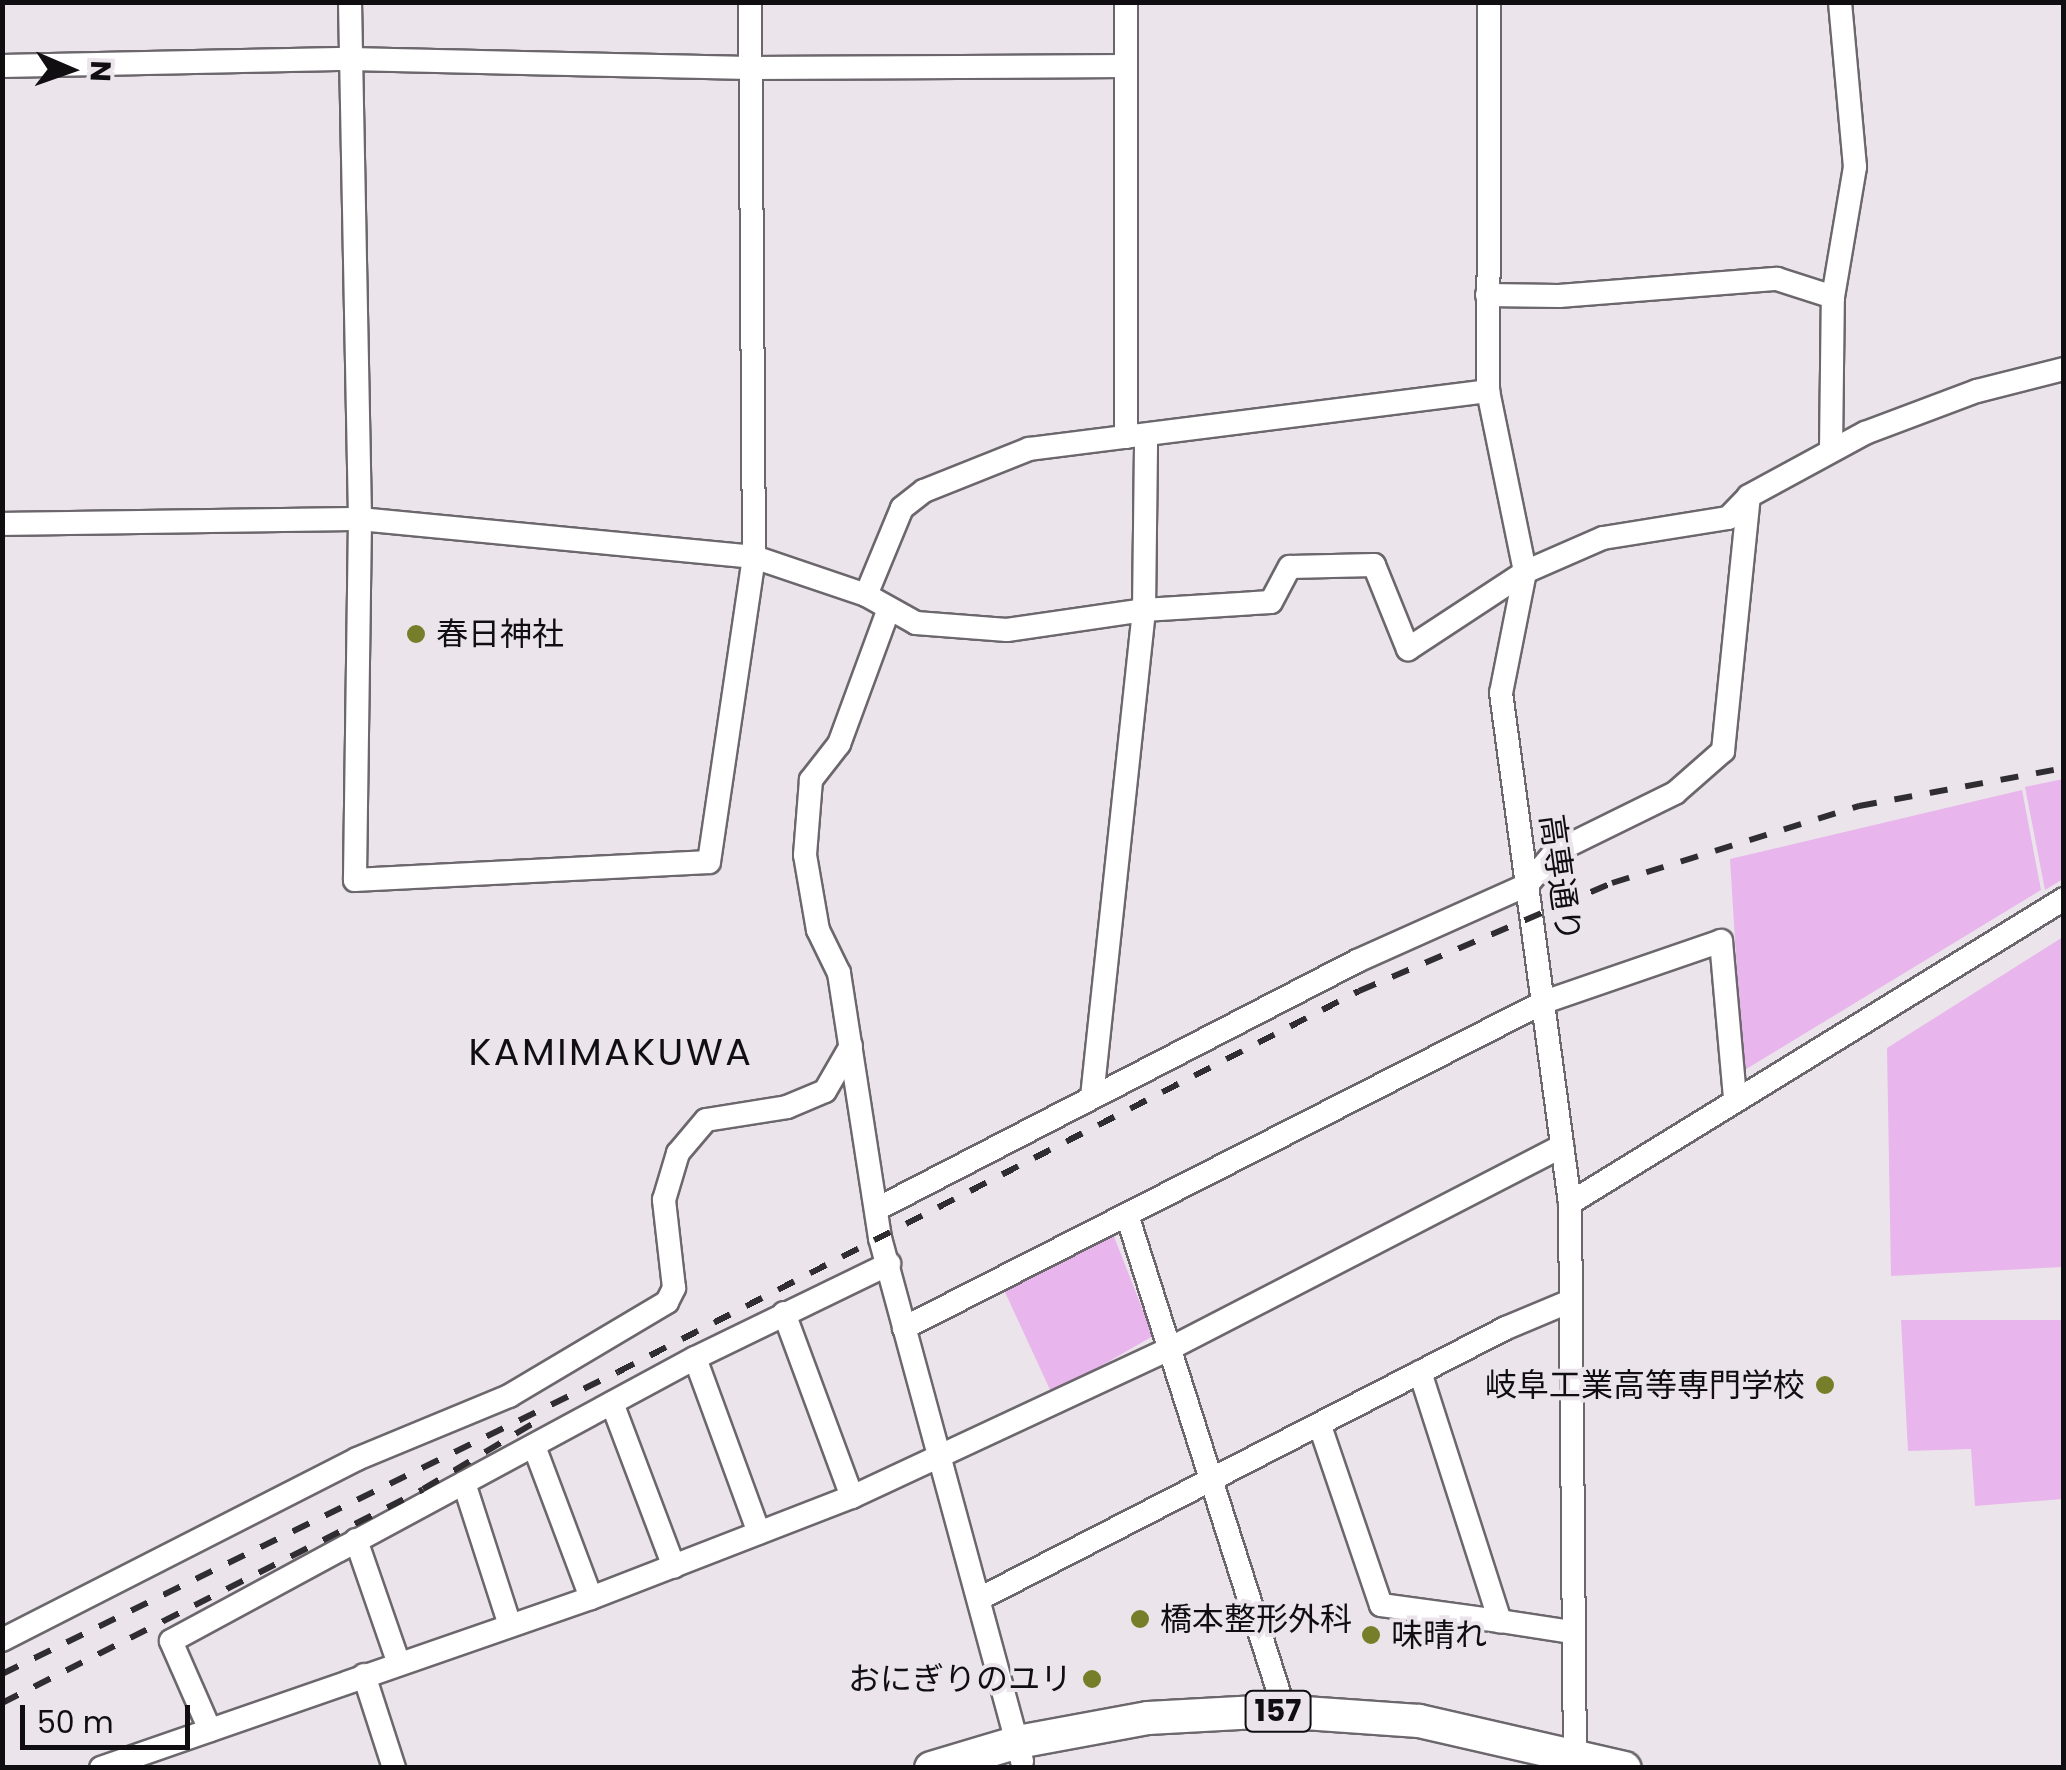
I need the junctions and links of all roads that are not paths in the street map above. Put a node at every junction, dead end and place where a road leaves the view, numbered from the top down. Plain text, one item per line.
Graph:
1 (350, 2) edge
2 (750, 2) edge
3 (1126, 2) edge
4 (1489, 2) edge
5 (1840, 2) edge
6 (350, 59) junction
7 (2, 66) edge
8 (1126, 66) junction
9 (750, 68) junction
10 (1487, 295) junction
11 (1833, 297) junction
12 (2064, 369) edge
13 (1488, 392) junction
14 (1136, 436) junction
15 (1831, 450) junction
16 (1749, 496) junction
17 (360, 519) junction
18 (2, 524) edge
19 (754, 557) junction
20 (1525, 572) junction
21 (866, 595) junction
22 (1144, 610) junction
23 (888, 611) junction
24 (1527, 885) junction
25 (2064, 899) edge
26 (1544, 1002) junction
27 (852, 1042) junction
28 (1092, 1097) junction
29 (1734, 1098) junction
30 (1562, 1146) junction
31 (1570, 1203) junction
32 (877, 1209) junction
33 (1127, 1215) junction
34 (890, 1264) junction
35 (1568, 1302) junction
36 (784, 1313) junction
37 (904, 1328) junction
38 (1170, 1348) junction
39 (695, 1358) junction
40 (1420, 1372) junction
41 (612, 1403) junction
42 (1320, 1426) junction
43 (534, 1446) junction
44 (939, 1459) junction
45 (1211, 1481) junction
46 (464, 1483) junction
47 (852, 1497) junction
48 (759, 1533) junction
49 (356, 1540) junction
50 (674, 1567) junction
51 (591, 1598) junction
52 (981, 1598) junction
53 (1500, 1621) junction
54 (510, 1625) junction
55 (1572, 1632) junction
56 (2, 1640) edge
57 (398, 1661) junction
58 (364, 1675) junction
59 (1284, 1712) junction
60 (210, 1730) junction
61 (1014, 1757) edge
62 (1567, 1762) edge
63 (101, 1768) edge
64 (394, 1768) edge
65 (931, 1768) edge
66 (1625, 1768) edge

1 - 6 street
2 - 9 street
3 - 8 street
4 - 10 street, 高専通り
5 - 11 street
6 - 7 street
6 - 9 street
6 - 17 street
8 - 9 street
8 - 14 street
9 - 19 street
10 - 11 street
10 - 13 street, 高専通り
11 - 15 street
12 - 15 street
13 - 14 street
13 - 20 street, 高専通り
14 - 21 street
14 - 22 street
15 - 16 street
16 - 20 street
16 - 24 street
17 - 18 street
17 - 19 street
17 - 19 street
19 - 21 street
20 - 22 street
20 - 24 street, 高専通り
21 - 23 street
22 - 23 street
22 - 28 street
23 - 27 street
24 - 26 street, 高専通り
24 - 28 street
25 - 29 street
26 - 29 street
26 - 30 street, 高専通り
26 - 33 street
27 - 32 street
27 - 56 street
28 - 32 street
29 - 31 street
30 - 31 street, 高専通り
30 - 38 street
31 - 35 street, 高専通り
32 - 34 street
33 - 37 street
33 - 38 street
34 - 36 street
34 - 37 street
35 - 40 street
35 - 55 street, 高専通り
36 - 39 street
36 - 47 street
37 - 44 street
38 - 44 street
38 - 45 street
39 - 41 street
39 - 48 street
40 - 42 street
40 - 53 street
41 - 43 street
41 - 50 street
42 - 45 street
42 - 53 street
43 - 46 street
43 - 51 street
44 - 47 street
44 - 52 street
45 - 52 street
45 - 59 street
46 - 49 street
46 - 54 street
47 - 48 street
48 - 50 street
49 - 57 street
49 - 60 street
50 - 51 street
51 - 54 street
52 - 61 street
53 - 55 street
54 - 57 street
55 - 62 street, 高専通り
57 - 58 street
58 - 60 street
58 - 64 street
59 - 61 highway, 157
59 - 62 highway, 157
60 - 63 street
61 - 62 highway, 157
61 - 65 highway, 157
62 - 66 highway, 157

